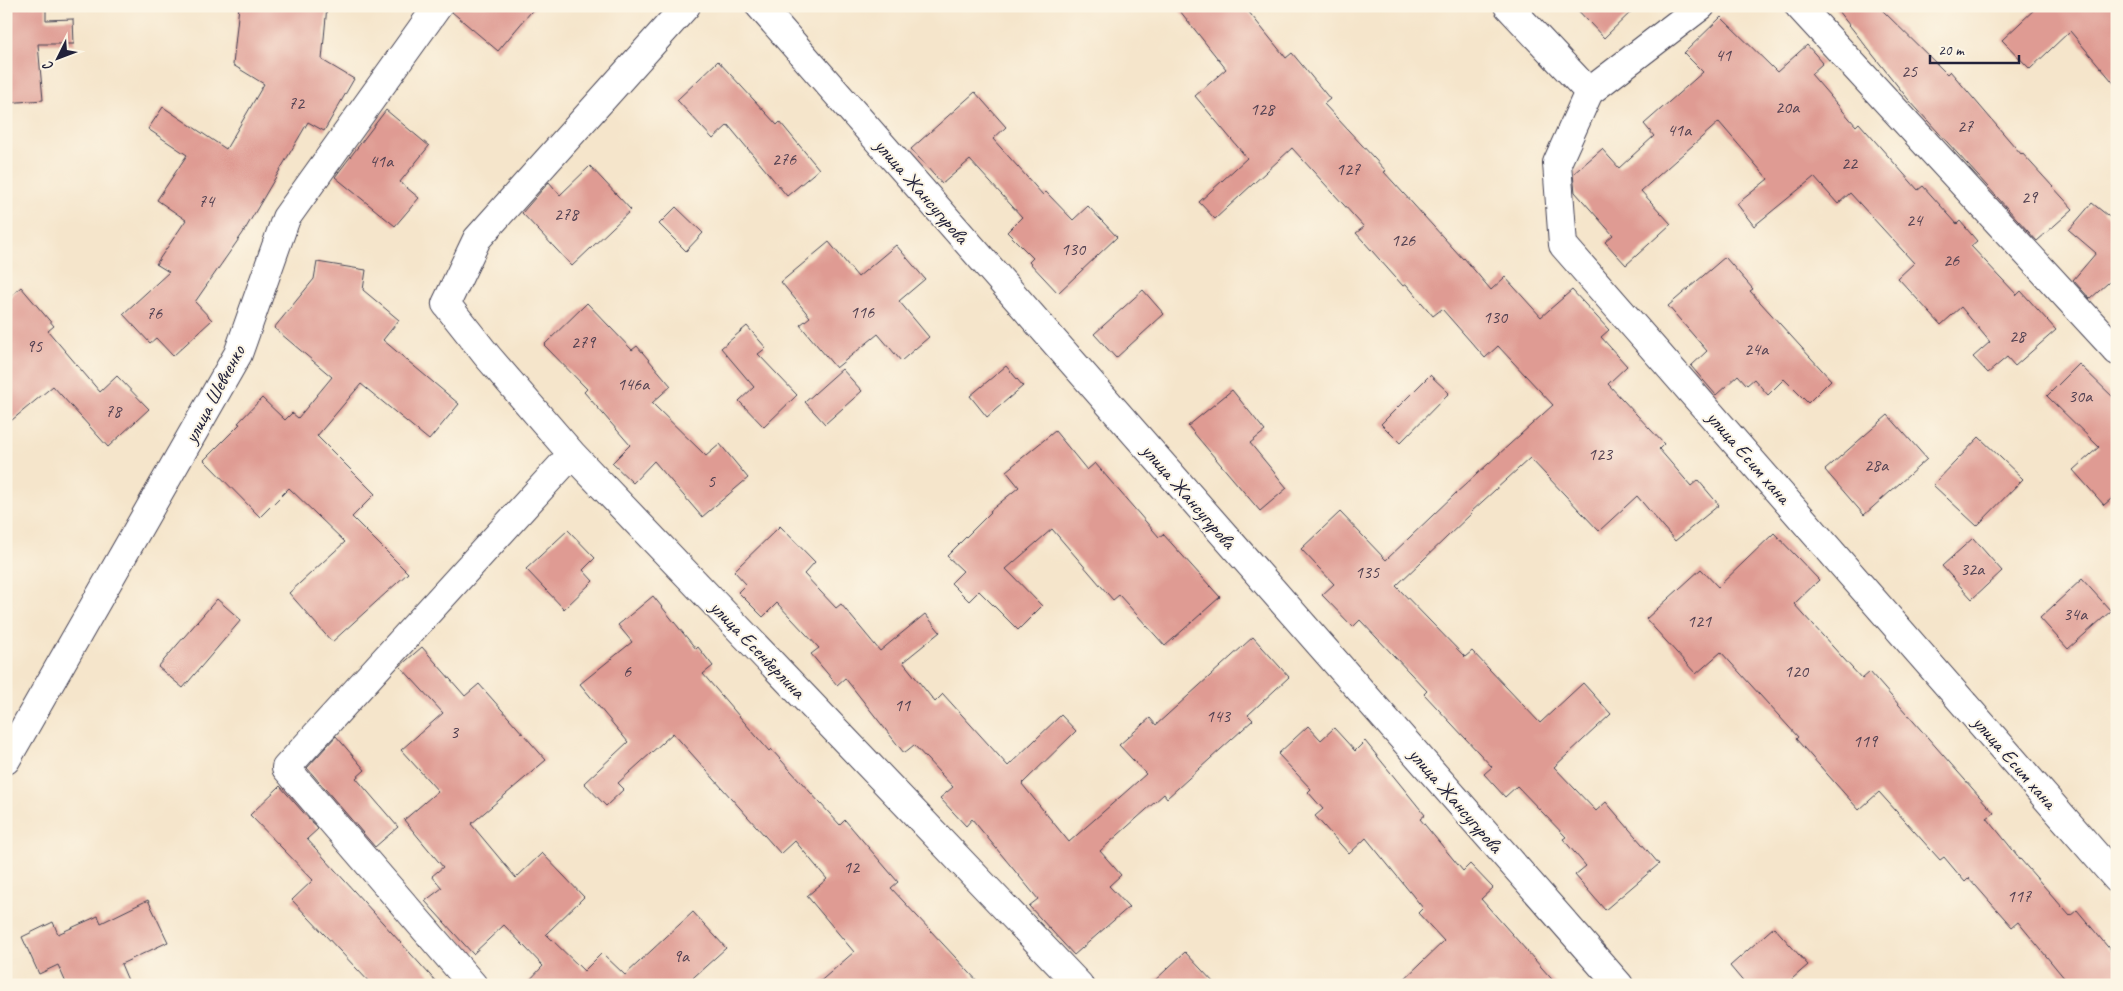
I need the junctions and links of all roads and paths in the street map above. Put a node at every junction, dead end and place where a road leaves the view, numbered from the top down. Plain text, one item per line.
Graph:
1 (438, 6) edge
2 (686, 6) edge
3 (760, 6) edge
4 (1508, 6) edge
5 (1701, 6) edge
6 (1800, 6) edge
7 (1589, 92) junction
8 (2117, 351) edge
9 (572, 454) junction
10 (6, 760) edge
11 (2117, 879) edge
12 (473, 985) edge
13 (1079, 985) edge
14 (1619, 985) edge

1 - 10 street, улица Шевченко
2 - 9 street, улица Есенберлина
3 - 14 street, улица Жансугурова
4 - 7 street
5 - 7 street
6 - 8 street
7 - 11 street, улица Есим хана
9 - 12 street
9 - 13 street, улица Есенберлина

